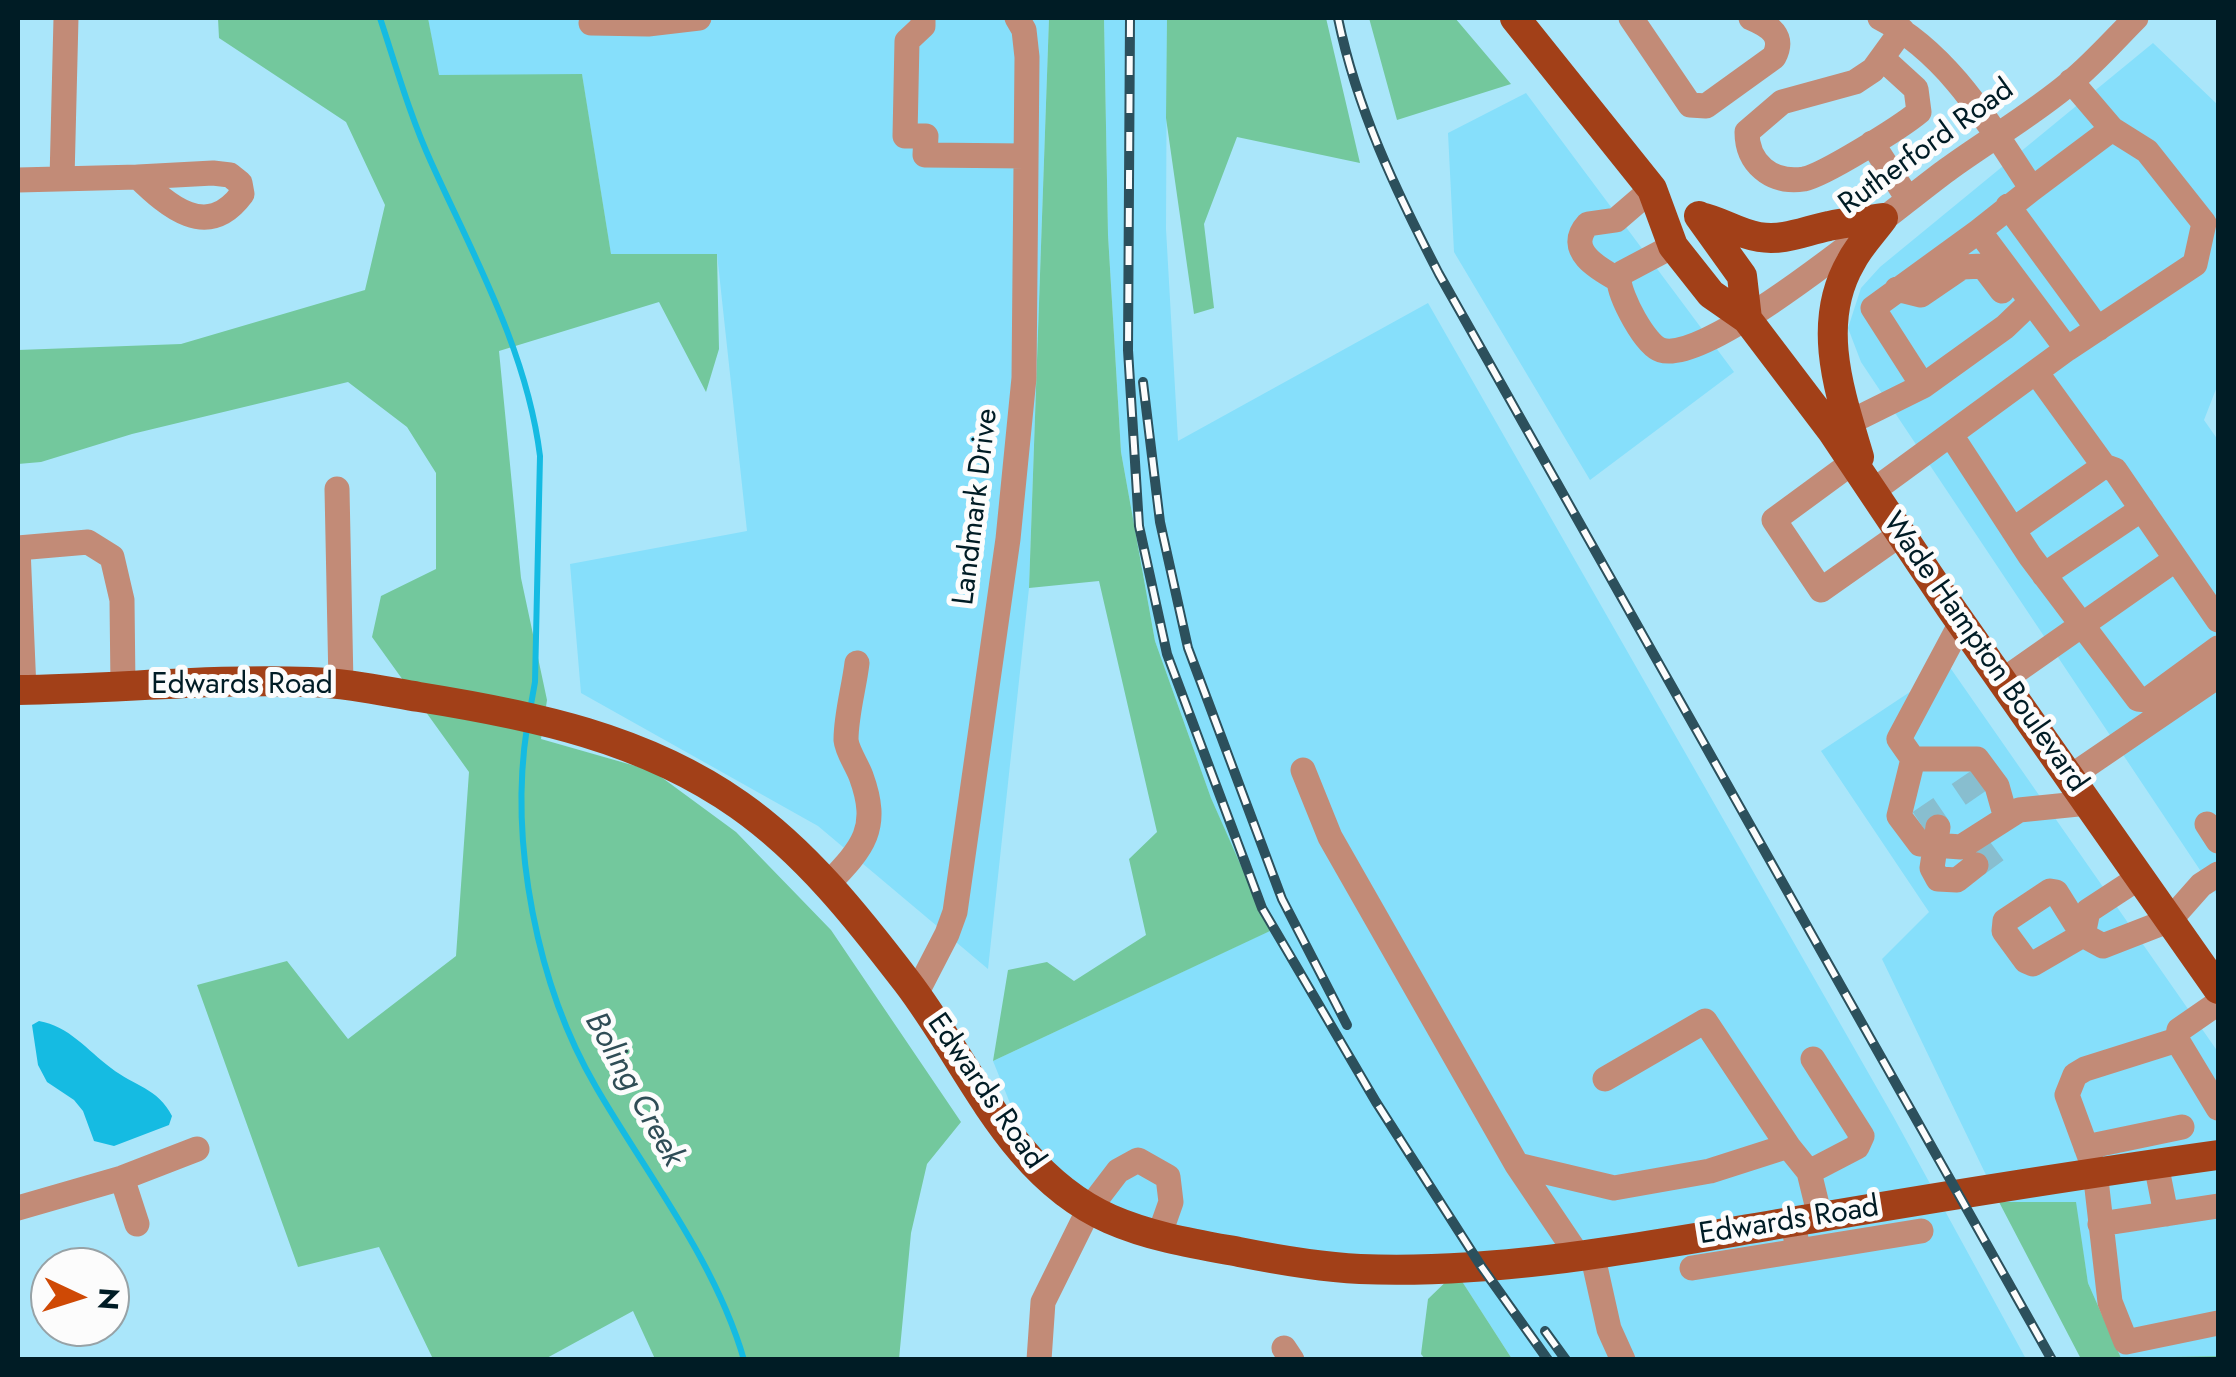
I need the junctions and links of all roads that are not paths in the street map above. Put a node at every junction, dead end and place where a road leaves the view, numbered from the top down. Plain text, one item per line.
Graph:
1 (66, 18) edge
2 (699, 18) edge
3 (923, 18) edge
4 (1017, 18) edge
5 (1515, 18) edge
6 (1631, 18) edge
7 (1751, 18) edge
8 (2136, 18) edge
9 (591, 22) dead end
10 (1891, 24) edge
11 (1882, 58) junction
12 (2071, 82) junction
13 (2112, 129) junction
14 (1996, 136) junction
15 (1872, 143) junction
16 (1025, 156) junction
17 (138, 177) dead end
18 (62, 179) junction
19 (18, 180) edge
20 (1652, 189) junction
21 (2032, 190) junction
22 (1908, 199) junction
23 (2008, 206) junction
24 (1700, 217) junction
25 (1884, 218) junction
26 (1978, 232) junction
27 (1672, 246) junction
28 (1619, 280) junction
29 (1898, 288) junction
30 (2030, 303) junction
31 (1747, 319) junction
32 (2098, 328) junction
33 (1991, 337) junction
34 (2067, 349) junction
35 (2036, 372) junction
36 (1924, 386) junction
37 (1840, 426) junction
38 (1952, 435) junction
39 (2104, 466) junction
40 (1864, 479) junction
41 (337, 488) dead end
42 (2142, 510) junction
43 (2013, 530) junction
44 (1902, 533) junction
45 (2176, 559) junction
46 (2044, 575) junction
47 (2218, 620) edge
48 (1961, 623) junction
49 (2080, 626) junction
50 (2218, 648) edge
51 (857, 663) dead end
52 (2218, 676) edge
53 (2002, 681) junction
54 (340, 684) junction
55 (123, 687) junction
56 (21, 690) edge
57 (1913, 760) junction
58 (1302, 770) dead end
59 (2070, 777) junction
60 (1965, 778) junction
61 (2088, 803) junction
62 (2012, 814) junction
63 (1936, 836) junction
64 (2004, 845) tunnel mouth
65 (1976, 865) tunnel mouth
66 (2218, 874) edge
67 (2140, 877) junction
68 (827, 885) junction
69 (2170, 920) junction
70 (2218, 989) edge
71 (916, 994) junction
72 (2218, 1003) edge
73 (2177, 1040) junction
74 (1813, 1059) dead end
75 (1604, 1079) dead end
76 (2208, 1108) edge
77 (1788, 1146) junction
78 (198, 1149) dead end
79 (2218, 1154) edge
80 (2090, 1159) junction
81 (2156, 1164) junction
82 (1517, 1165) junction
83 (1810, 1172) junction
84 (122, 1178) junction
85 (2218, 1206) edge
86 (18, 1208) edge
87 (1089, 1208) junction
88 (2166, 1214) junction
89 (138, 1224) dead end
90 (2100, 1224) junction
91 (1804, 1230) junction
92 (1921, 1231) dead end
93 (1159, 1236) junction
94 (1584, 1253) junction
95 (1692, 1268) dead end
96 (2218, 1324) edge
97 (1039, 1360) edge
98 (1623, 1360) edge

1 - 18 street
2 - 9 street
3 - 16 street
4 - 16 street, Landmark Drive
5 - 20 main road
6 - 7 street
8 - 12 street, Rutherford Road
10 - 11 street
10 - 14 street
11 - 15 street
11 - 15 street
12 - 13 street
12 - 14 street, Rutherford Road
13 - 21 street
13 - 32 street
14 - 21 street
14 - 22 street, Rutherford Road
15 - 22 street
16 - 71 street, Landmark Drive
17 - 18 street
18 - 19 street
20 - 24 main road
20 - 27 main road
20 - 28 street
21 - 23 street
22 - 25 street, Rutherford Road
23 - 26 street
23 - 32 street
24 - 25 main road
24 - 31 main road
25 - 31 street, Rutherford Road
25 - 37 main road
26 - 29 street
26 - 30 street
27 - 28 street
27 - 31 main road
28 - 31 street, Rutherford Road
29 - 33 street
29 - 36 street
30 - 33 street
30 - 34 street
31 - 37 main road
32 - 34 street
33 - 36 street
34 - 35 street
35 - 38 street
35 - 39 street
36 - 37 street
37 - 40 main road, Wade Hampton Boulevard
38 - 40 street
38 - 43 street
39 - 42 street
39 - 43 street
40 - 44 main road, Wade Hampton Boulevard
40 - 44 street
41 - 54 street
42 - 45 street
42 - 46 street
43 - 46 street
44 - 48 main road, Wade Hampton Boulevard
45 - 47 street
45 - 49 street
46 - 49 street
48 - 53 main road, Wade Hampton Boulevard
48 - 57 street
49 - 50 street
49 - 53 street
51 - 68 street
52 - 59 street
53 - 59 main road, Wade Hampton Boulevard
54 - 55 main road, Edwards Road
54 - 68 main road, Edwards Road
55 - 56 main road, Edwards Road
55 - 56 street
57 - 60 street
57 - 63 street
58 - 82 street
59 - 61 main road, Wade Hampton Boulevard
60 - 62 street
60 - 62 street
61 - 62 street
61 - 67 main road, Wade Hampton Boulevard
62 - 63 street
62 - 64 street
63 - 65 street
66 - 69 street
67 - 69 main road, Wade Hampton Boulevard
67 - 69 street
68 - 71 main road, Edwards Road
69 - 70 main road, Wade Hampton Boulevard
71 - 87 main road, Edwards Road
72 - 73 street
73 - 76 street
73 - 80 street
74 - 83 street
75 - 77 street
76 - 80 street
77 - 82 street
77 - 83 street
78 - 84 street
79 - 81 main road, Edwards Road
80 - 81 main road, Edwards Road
80 - 90 street
80 - 91 main road, Edwards Road
81 - 88 street
82 - 94 street
83 - 91 street
84 - 86 street
84 - 89 street
85 - 88 street
87 - 93 main road, Edwards Road
87 - 93 street
87 - 97 street
88 - 90 street
90 - 96 street
91 - 92 street
91 - 94 main road, Edwards Road
91 - 95 street
93 - 94 main road, Edwards Road
94 - 98 street

